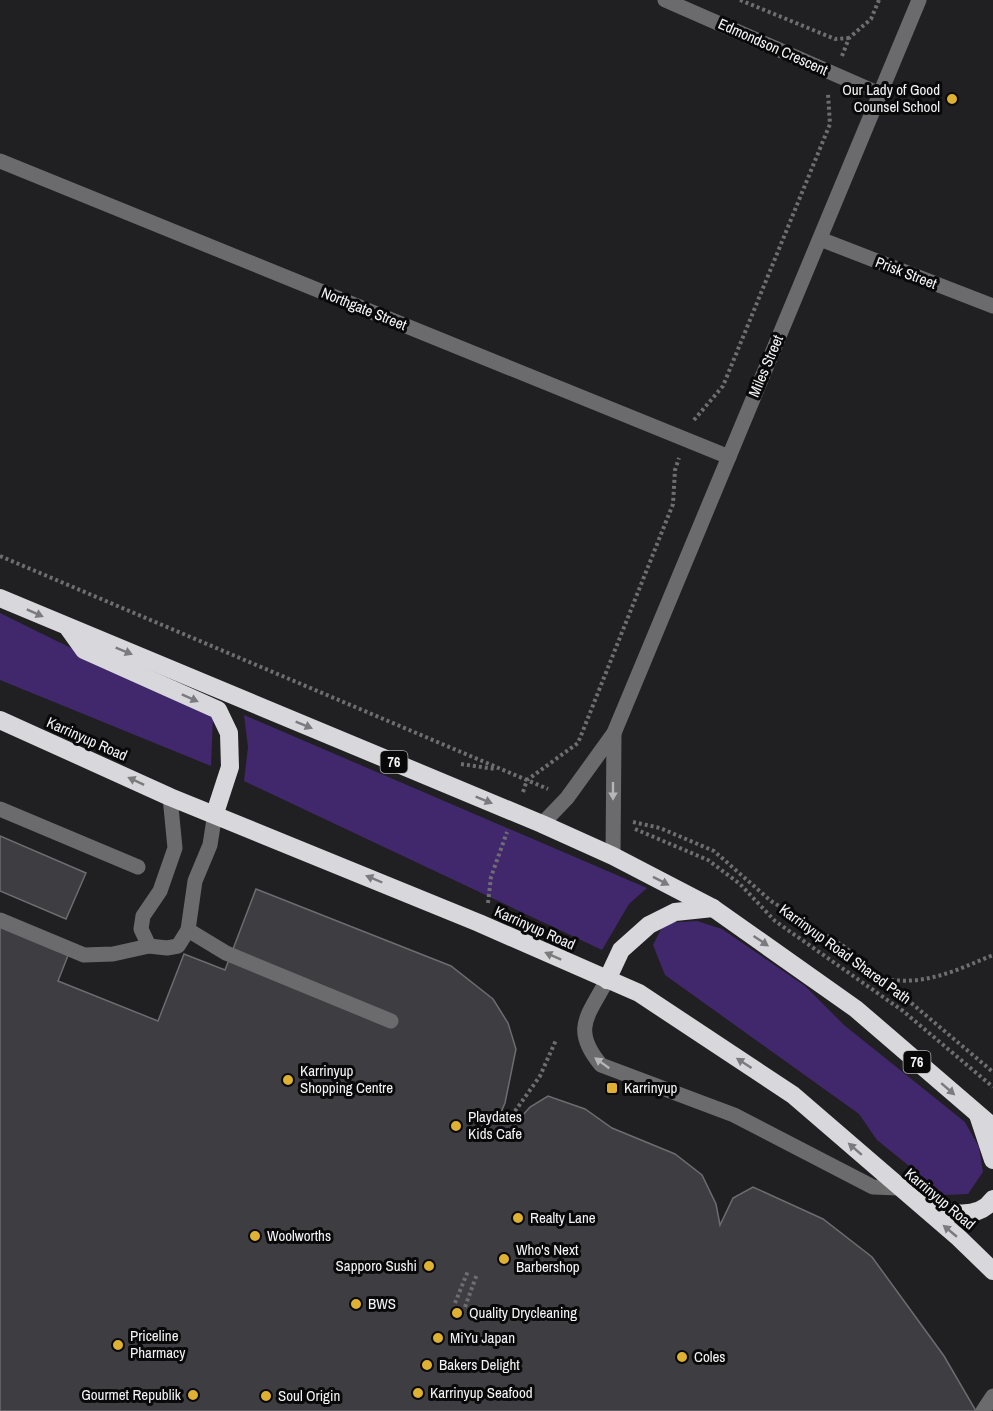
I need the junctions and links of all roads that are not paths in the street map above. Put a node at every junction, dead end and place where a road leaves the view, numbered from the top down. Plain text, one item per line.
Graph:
1 (665, 0) edge
2 (919, 0) edge
3 (880, 94) junction
4 (0, 161) edge
5 (820, 239) junction
6 (993, 306) edge
7 (729, 457) junction
8 (0, 598) edge
9 (69, 629) junction
10 (0, 720) edge
11 (614, 733) junction
12 (171, 797) junction
13 (0, 809) edge
14 (215, 813) junction
15 (542, 824) junction
16 (613, 856) junction
17 (138, 867) dead end
18 (713, 908) junction
19 (0, 921) edge
20 (188, 930) junction
21 (149, 945) junction
22 (607, 980) junction
23 (391, 1021) dead end
24 (978, 1115) junction
25 (993, 1127) edge
26 (993, 1160) edge
27 (898, 1188) junction
28 (993, 1199) edge
29 (993, 1271) edge
30 (993, 1396) edge
31 (983, 1411) edge

1 - 3 street, Edmondson Crescent
2 - 3 street, Miles Street
3 - 5 street, Miles Street
4 - 7 street, Northgate Street
5 - 6 street, Prisk Street
5 - 7 street, Miles Street
7 - 11 street, Miles Street
8 -> 9 highway, 76
9 -> 14 highway
9 -> 15 highway, 76
12 -> 10 highway, Karrinyup Road
11 - 15 street, Miles Street
11 -> 16 street, Miles Street
12 - 14 highway, Karrinyup Road
12 - 21 street
13 - 17 street
14 - 20 street
22 -> 14 highway, Karrinyup Road
15 - 16 highway, 76
16 -> 18 highway, 76
18 - 22 highway
18 -> 24 highway, 76
19 - 21 street
20 - 21 street
20 - 23 street
27 -> 22 highway, Karrinyup Road
27 -> 22 street
24 - 25 highway, 76
24 - 26 highway
27 - 28 highway
29 -> 27 highway, Karrinyup Road
30 - 31 street

